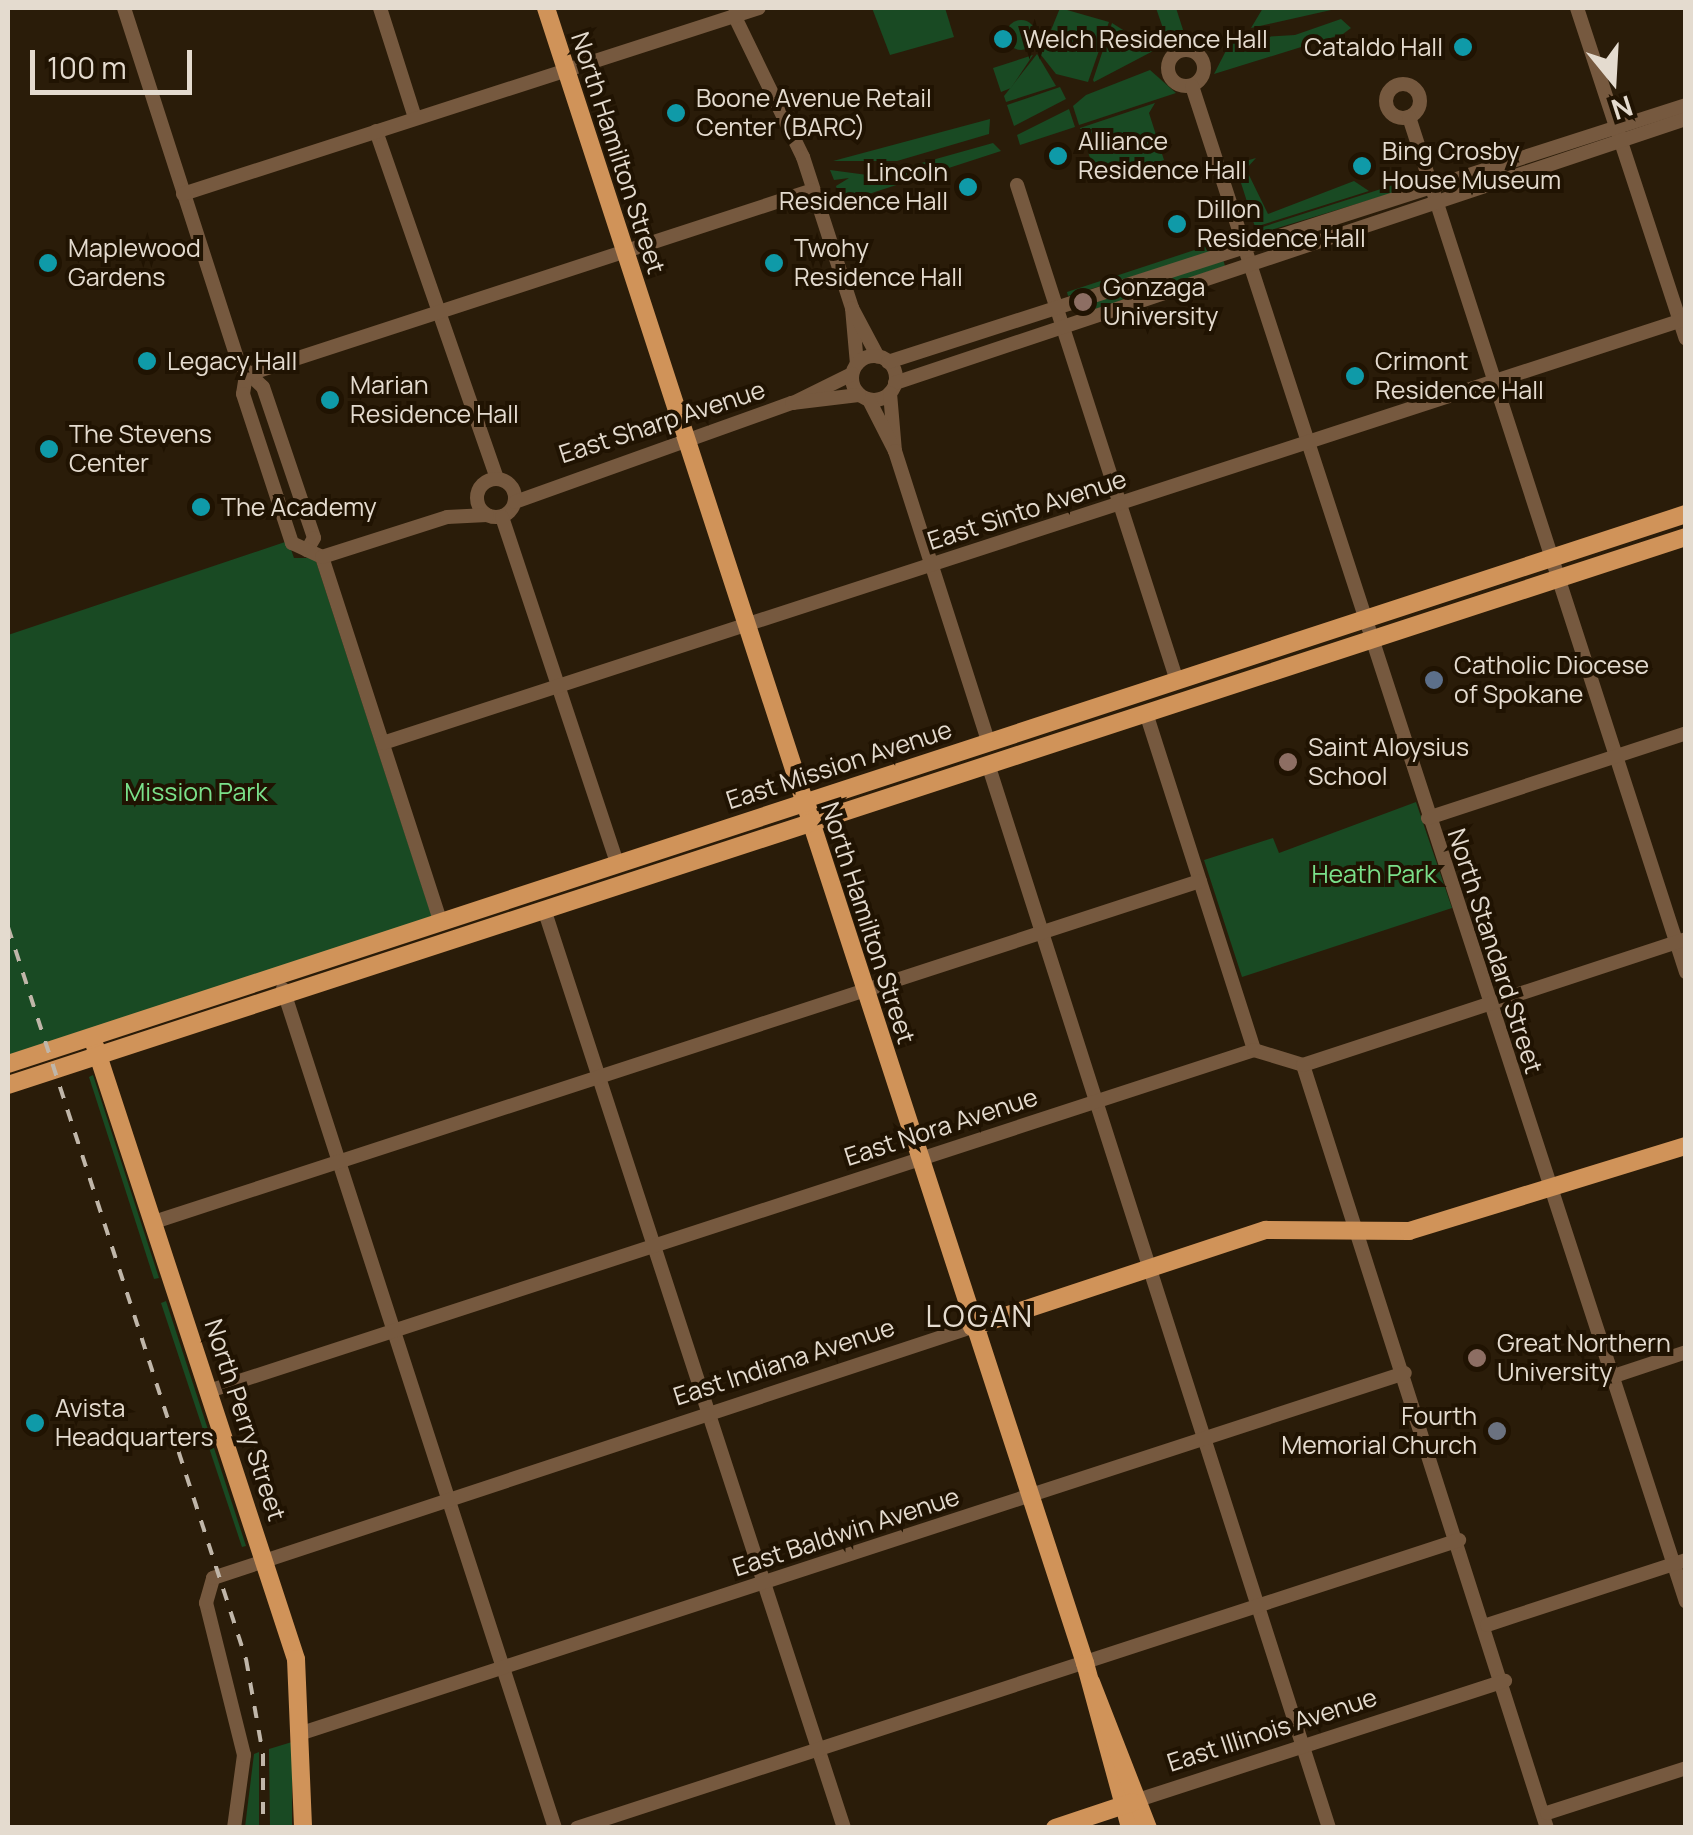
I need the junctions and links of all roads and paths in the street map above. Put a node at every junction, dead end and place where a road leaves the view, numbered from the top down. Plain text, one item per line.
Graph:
1 (124, 8) edge
2 (380, 8) edge
3 (546, 8) edge
4 (759, 8) edge
5 (1577, 8) edge
6 (726, 14) edge
7 (566, 70) junction
8 (1192, 86) dead end
9 (1686, 105) edge
10 (1409, 116) dead end
11 (415, 118) junction
12 (1686, 119) edge
13 (376, 131) junction
14 (1619, 134) junction
15 (1017, 184) dead end
16 (813, 190) junction
17 (183, 194) junction
18 (1434, 194) junction
19 (623, 250) junction
20 (1246, 255) junction
21 (852, 308) junction
22 (436, 312) junction
23 (1060, 317) junction
24 (1682, 320) edge
25 (1686, 339) edge
26 (883, 359) junction
27 (854, 369) junction
28 (246, 375) junction
29 (1494, 382) junction
30 (893, 388) junction
31 (864, 397) junction
32 (792, 403) junction
33 (683, 439) junction
34 (1308, 443) junction
35 (895, 451) junction
36 (491, 484) junction
37 (546, 484) junction
38 (516, 502) junction
39 (1120, 503) junction
40 (1686, 514) edge
41 (494, 516) junction
42 (447, 517) junction
43 (1686, 537) edge
44 (306, 550) junction
45 (322, 557) junction
46 (1550, 559) junction
47 (931, 564) junction
48 (1557, 579) junction
49 (1364, 620) junction
50 (744, 625) junction
51 (1370, 641) junction
52 (1177, 682) junction
53 (559, 685) junction
54 (1156, 688) junction
55 (1154, 710) junction
56 (1686, 733) edge
57 (989, 742) junction
58 (383, 743) junction
59 (1615, 756) junction
60 (988, 764) junction
61 (918, 787) junction
62 (802, 803) junction
63 (1428, 818) junction
64 (809, 822) junction
65 (617, 864) junction
66 (1200, 880) junction
67 (544, 909) junction
68 (440, 921) junction
69 (1038, 934) junction
70 (1681, 941) edge
71 (1686, 972) edge
72 (278, 974) junction
73 (864, 991) junction
74 (284, 994) junction
75 (1490, 1004) junction
76 (92, 1036) junction
77 (1254, 1050) junction
78 (98, 1057) junction
79 (8, 1064) edge
80 (1303, 1065) junction
81 (598, 1076) junction
82 (8, 1085) edge
83 (1092, 1102) junction
84 (1686, 1146) edge
85 (919, 1158) junction
86 (337, 1163) junction
87 (1549, 1190) junction
88 (154, 1222) junction
89 (1357, 1228) junction
90 (652, 1246) junction
91 (1148, 1270) junction
92 (972, 1326) junction
93 (391, 1330) junction
94 (1686, 1352) edge
95 (1404, 1373) junction
96 (1610, 1377) junction
97 (209, 1391) junction
98 (709, 1413) junction
99 (1202, 1439) junction
100 (1029, 1495) junction
101 (447, 1499) junction
102 (1459, 1540) junction
103 (264, 1559) junction
104 (1679, 1562) edge
105 (764, 1582) junction
106 (1686, 1602) edge
107 (1257, 1606) junction
108 (1486, 1625) junction
109 (1084, 1662) junction
110 (502, 1668) junction
111 (1505, 1681) junction
112 (302, 1733) junction
113 (1303, 1746) junction
114 (819, 1749) junction
115 (1686, 1768) edge
116 (1130, 1803) junction
117 (1544, 1823) edge
118 (234, 1828) edge
119 (303, 1828) edge
120 (554, 1828) edge
121 (577, 1828) edge
122 (844, 1828) edge
123 (1055, 1828) edge
124 (1130, 1828) edge
125 (1148, 1828) edge
126 (1329, 1828) edge

1 - 17 street
2 - 11 street
3 - 7 main road, North Hamilton Street
4 - 6 street
5 - 14 street
6 - 7 street
6 - 16 street
7 - 11 street
7 - 19 main road, North Hamilton Street
8 - 20 street, North Standard Street
9 - 14 street
10 - 18 street
11 - 13 street
12 - 14 street
13 - 17 street
13 - 22 street
14 - 18 street
14 - 24 street
15 - 23 street
16 - 19 street
16 - 21 street
17 - 28 street
18 - 20 street
18 - 29 street
19 - 22 street
19 - 33 main road, North Hamilton Street
20 - 23 street
20 - 34 street, North Standard Street
21 - 26 street
21 - 27 street
22 - 28 street
22 - 36 street
23 - 26 street
23 - 30 street
23 - 39 street
24 - 25 street
24 - 29 street, East Sinto Avenue
26 - 27 street, East Sharp Avenue
26 - 30 street
27 - 31 street
27 - 32 street, East Sharp Avenue
28 - 44 street
28 - 44 street
29 - 34 street, East Sinto Avenue
29 - 46 street
30 - 31 street, East Sharp Avenue
30 - 35 street
31 - 32 street, East Sharp Avenue
31 - 35 street
32 - 33 street, East Sharp Avenue
33 - 37 street, East Sharp Avenue
33 - 50 main road, North Hamilton Street
34 - 39 street, East Sinto Avenue
34 - 49 street, North Standard Street
35 - 47 street
36 - 37 street, East Sharp Avenue
36 - 38 street
36 - 41 street
36 - 42 street
37 - 38 street, East Sharp Avenue
38 - 41 street, East Sharp Avenue
39 - 47 street, East Sinto Avenue
39 - 52 street
40 - 46 main road, East Mission Avenue
41 - 42 street
41 - 53 street
42 - 45 street
43 - 48 main road, East Mission Avenue
44 - 45 street
45 - 58 street
46 - 48 street
46 - 49 main road, East Mission Avenue
47 - 50 street, East Sinto Avenue
47 - 57 street
48 - 51 main road, East Mission Avenue
48 - 59 street
49 - 51 street, North Standard Street
49 - 52 main road, East Mission Avenue
50 - 53 street, East Sinto Avenue
50 - 62 main road, North Hamilton Street
51 - 55 main road, East Mission Avenue
51 - 63 street, North Standard Street
52 - 54 main road, East Mission Avenue
53 - 58 street, East Sinto Avenue
53 - 65 street
54 - 55 street
54 - 57 main road, East Mission Avenue
55 - 60 main road, East Mission Avenue
55 - 66 street
56 - 59 street
57 - 61 main road
57 - 62 main road, East Mission Avenue
58 - 68 street
59 - 63 street
59 - 70 street
60 - 61 main road, East Mission Avenue
60 - 69 street
61 - 64 main road, East Mission Avenue
62 - 64 main road, North Hamilton Street
62 - 65 main road, East Mission Avenue
63 - 75 street, North Standard Street
64 - 67 main road, East Mission Avenue
64 - 73 main road, North Hamilton Street
65 - 68 main road, East Mission Avenue
66 - 69 street
66 - 77 street
67 - 74 main road, East Mission Avenue
67 - 81 street
68 - 72 main road, East Mission Avenue
69 - 73 street
69 - 83 street
70 - 71 street
70 - 75 street
72 - 74 street
72 - 76 main road, East Mission Avenue
73 - 81 street
73 - 85 main road, North Hamilton Street
74 - 78 main road, East Mission Avenue
74 - 86 street
75 - 80 street
75 - 87 street, North Standard Street
76 - 78 main road, North Perry Street
76 - 79 main road, East Mission Avenue
77 - 80 street
77 - 83 street, East Nora Avenue
78 - 82 main road, East Mission Avenue
78 - 88 main road, North Perry Street
80 - 89 street
81 - 86 street
81 - 90 street
83 - 85 street, East Nora Avenue
83 - 91 street
84 - 87 main road, East Indiana Avenue
85 - 90 street, East Nora Avenue
85 - 92 main road, North Hamilton Street
86 - 88 street
86 - 93 street
87 - 89 main road, East Indiana Avenue
87 - 96 street, North Standard Street
88 - 97 main road, North Perry Street
89 - 91 main road, East Indiana Avenue
89 - 95 street
90 - 93 street, East Nora Avenue
90 - 98 street
91 - 92 main road, East Indiana Avenue
91 - 99 street
92 - 98 street, East Indiana Avenue
92 - 100 main road, North Hamilton Street
93 - 97 street, East Nora Avenue
93 - 101 street
94 - 96 street
95 - 99 street, East Baldwin Avenue
95 - 102 street
96 - 104 street, North Standard Street
97 - 103 main road, North Perry Street
98 - 101 street, East Indiana Avenue
98 - 105 street
99 - 100 street, East Baldwin Avenue
99 - 107 street
100 - 105 street, East Baldwin Avenue
100 - 109 main road, North Hamilton Street
101 - 103 street, East Indiana Avenue
101 - 110 street
102 - 107 street
102 - 108 street
103 - 112 main road, North Perry Street
103 - 118 street, East Indiana Avenue
104 - 106 street, North Standard Street
104 - 108 street
105 - 110 street, East Baldwin Avenue
105 - 114 street
107 - 109 street
107 - 113 street
108 - 111 street
109 - 114 street
109 - 116 main road, North Hamilton Street
110 - 112 street, East Baldwin Avenue
110 - 120 street
111 - 113 street, East Illinois Avenue
111 - 117 street
112 - 119 main road, North Perry Street
113 - 116 street, East Illinois Avenue
113 - 126 street
114 - 121 street
114 - 122 street
115 - 117 street
116 - 123 main road, East Illinois Avenue
116 - 124 main road, North Hamilton Street
116 - 125 main road, North Hamilton Street

